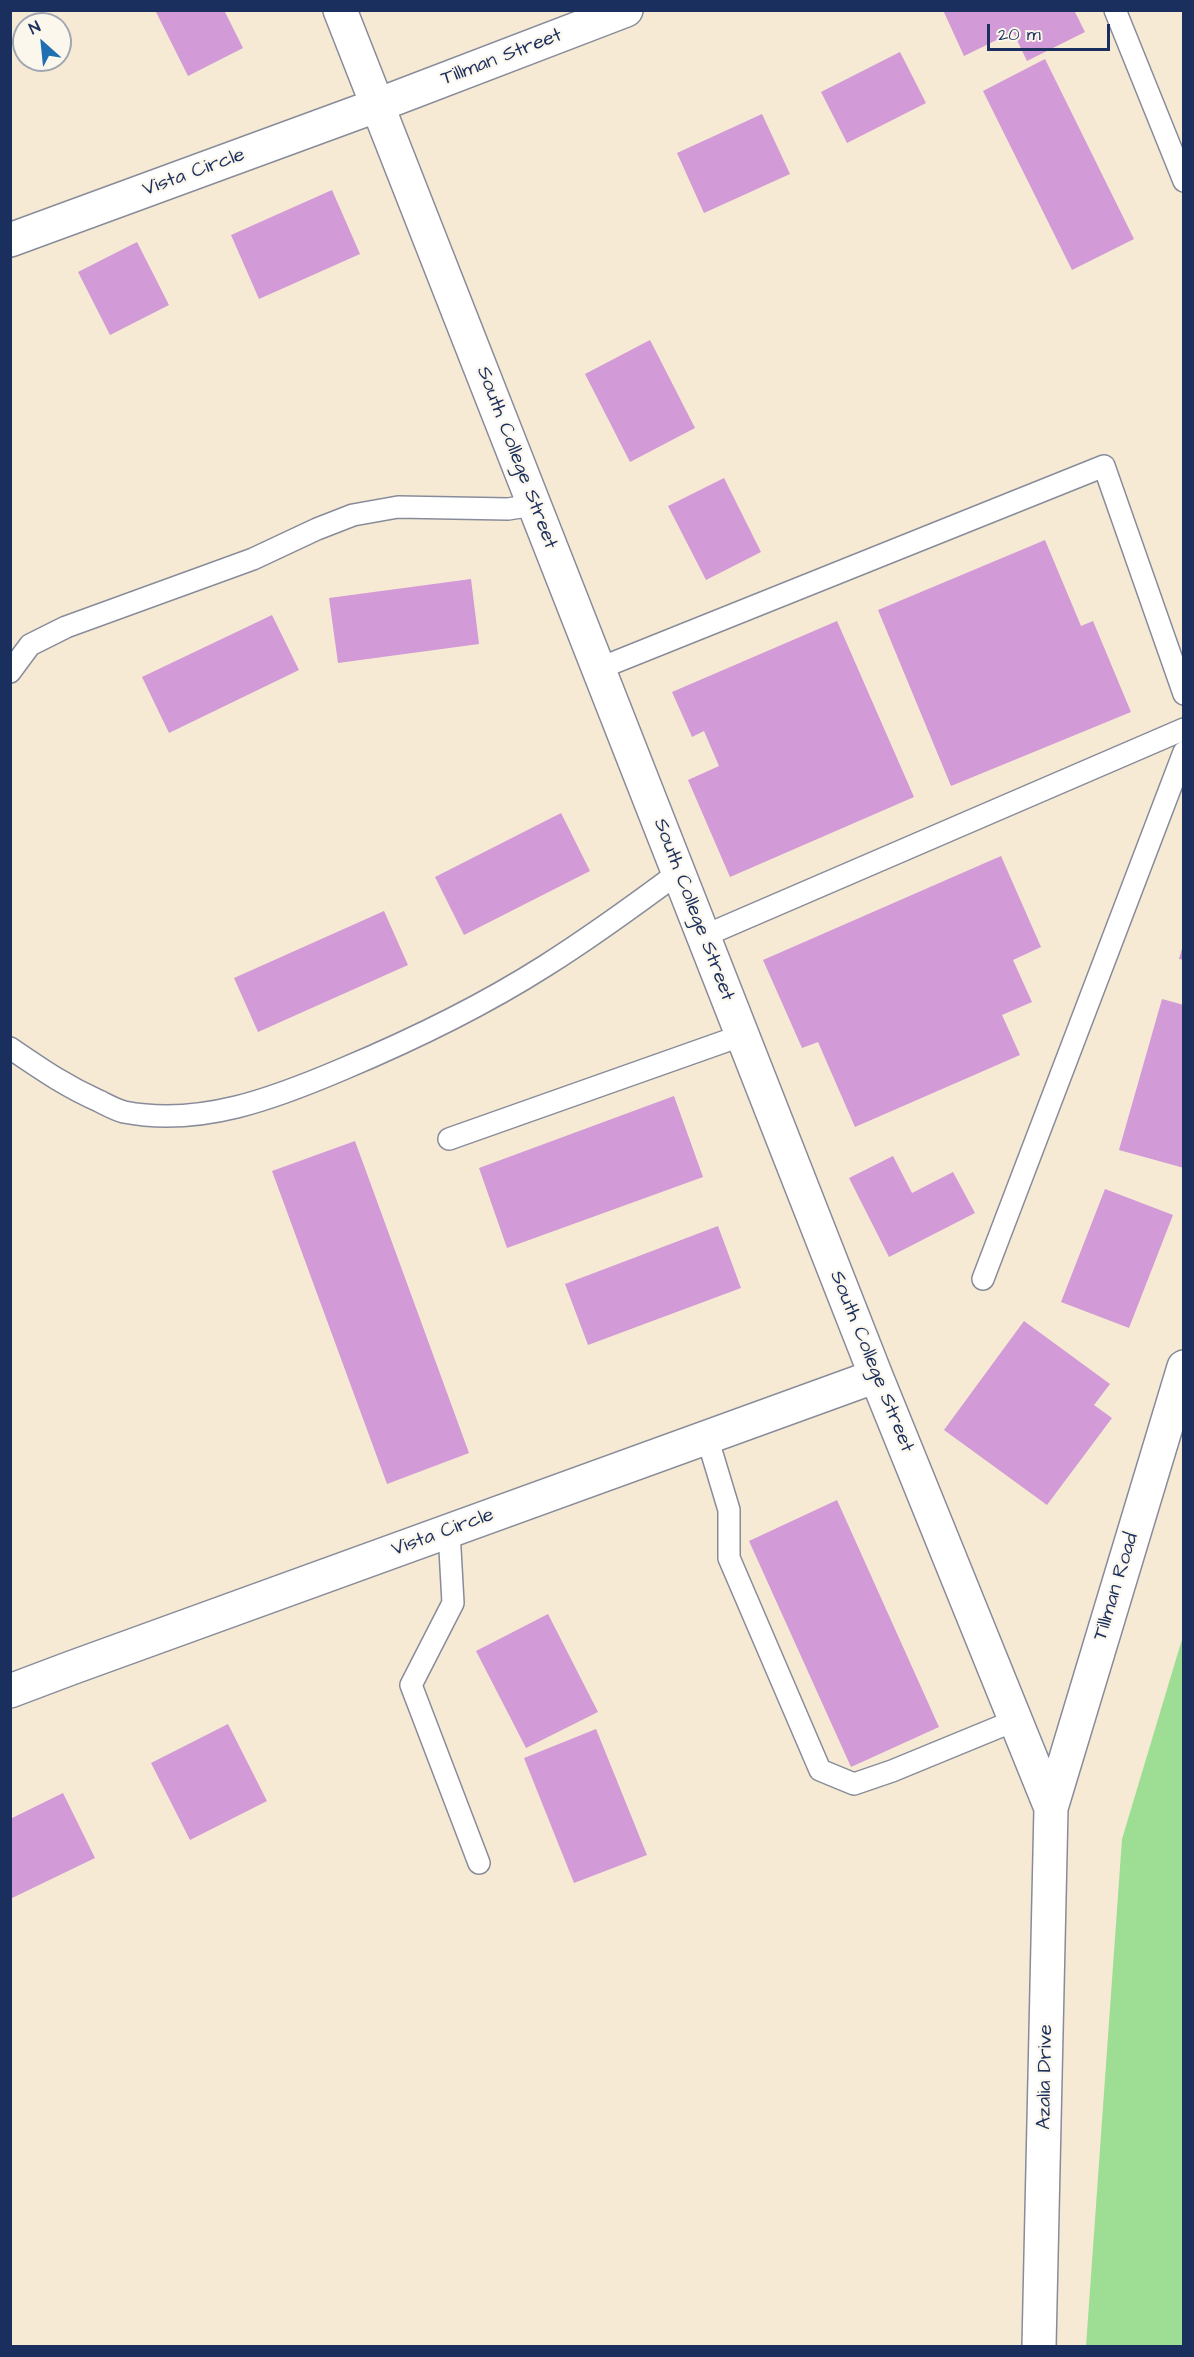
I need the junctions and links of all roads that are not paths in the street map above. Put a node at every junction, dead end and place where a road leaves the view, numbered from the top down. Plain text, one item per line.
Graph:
1 (340, 10) edge
2 (626, 10) edge
3 (1115, 10) edge
4 (378, 105) junction
5 (1184, 182) edge
6 (10, 240) edge
7 (534, 505) junction
8 (598, 669) junction
9 (10, 672) edge
10 (1184, 694) edge
11 (1184, 729) edge
12 (1184, 753) edge
13 (678, 873) junction
14 (704, 936) junction
15 (743, 1035) junction
16 (10, 1048) edge
17 (449, 1139) dead end
18 (983, 1279) dead end
19 (1184, 1367) edge
20 (876, 1376) junction
21 (707, 1437) junction
22 (448, 1531) junction
23 (10, 1691) edge
24 (1016, 1720) junction
25 (1051, 1808) junction
26 (479, 1863) dead end
27 (1039, 2346) edge

1 - 4 street, South College Street
2 - 4 street, Tillman Street
3 - 5 lane
4 - 6 street, Vista Circle
4 - 7 street, South College Street
7 - 8 street, South College Street
7 - 9 lane
8 - 10 lane
8 - 13 street, South College Street
11 - 14 lane
12 - 18 lane
13 - 14 street, South College Street
13 - 16 lane
14 - 15 street, South College Street
15 - 17 lane
15 - 20 street, South College Street
19 - 25 street, Tillman Road
20 - 21 street, Vista Circle
20 - 24 street, South College Street
21 - 22 street, Vista Circle
21 - 24 lane
22 - 23 street, Vista Circle
22 - 26 lane
24 - 25 street, South College Street
25 - 27 street, Azalia Drive

